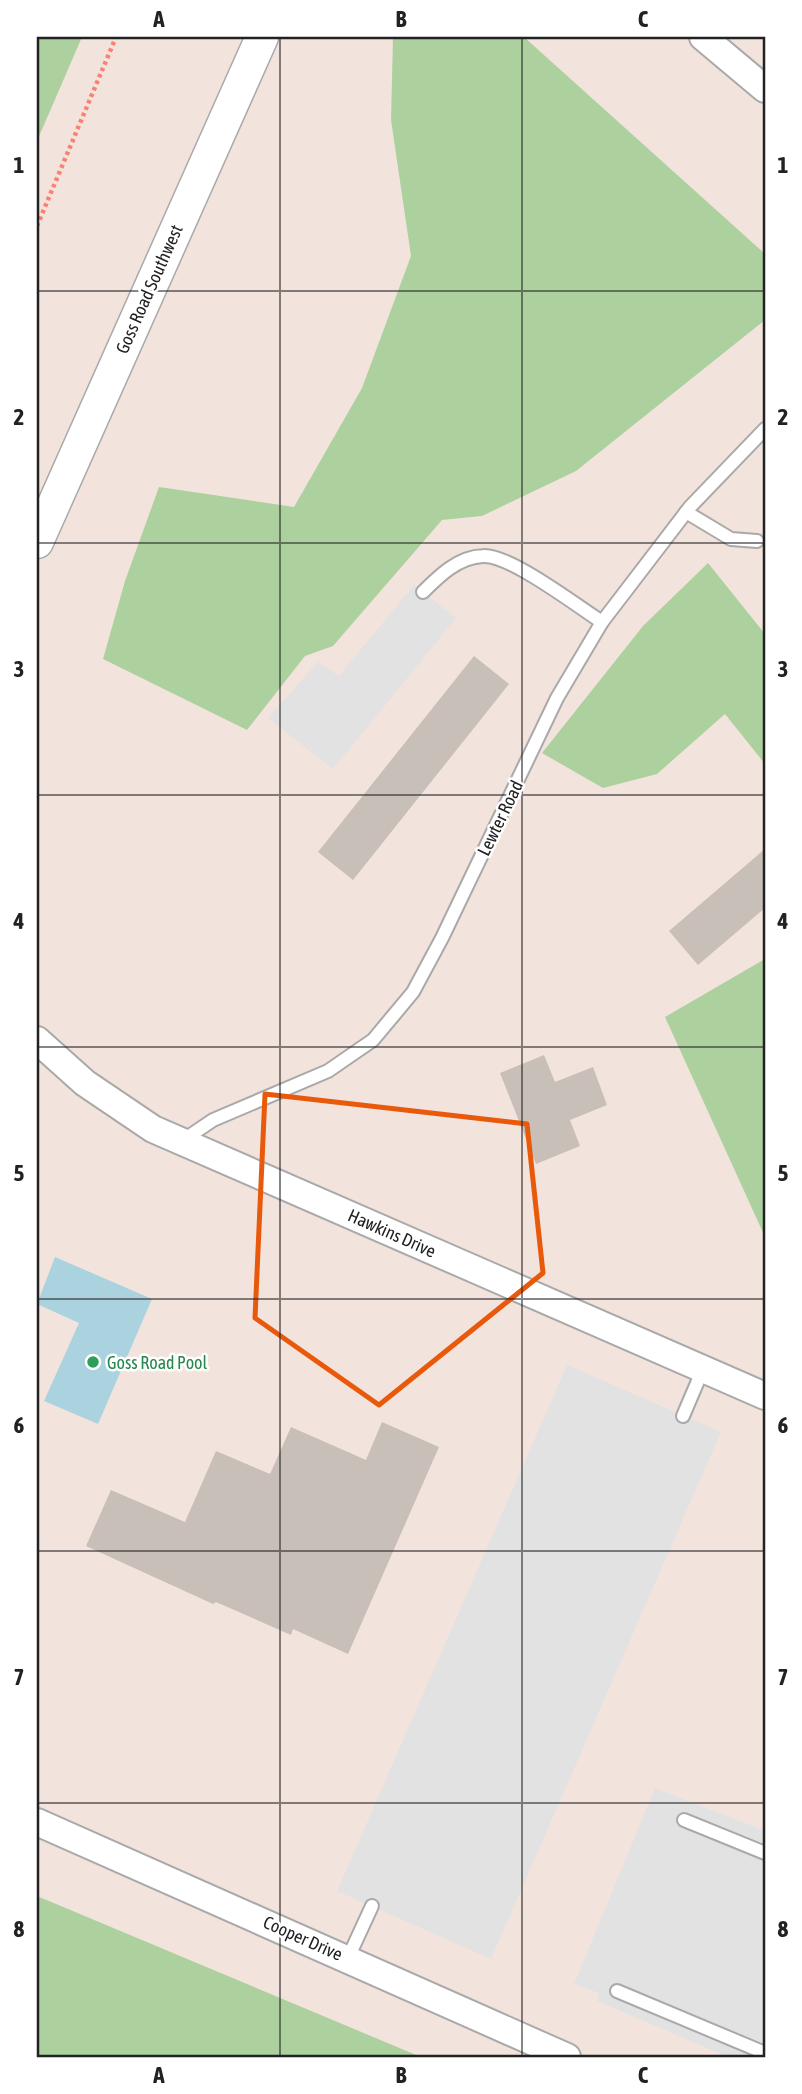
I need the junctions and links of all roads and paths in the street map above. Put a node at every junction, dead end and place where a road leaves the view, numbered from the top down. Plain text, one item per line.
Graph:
1 (116, 37) edge
2 (262, 37) edge
3 (703, 37) edge
4 (765, 89) edge
5 (37, 226) edge
6 (765, 429) edge
7 (687, 512) junction
8 (757, 541) dead end
9 (37, 542) edge
10 (423, 592) dead end
11 (602, 622) junction
12 (37, 1040) edge
13 (182, 1141) junction
14 (703, 1369) junction
15 (765, 1396) edge
16 (683, 1416) dead end
17 (684, 1820) dead end
18 (37, 1822) edge
19 (765, 1853) edge
20 (372, 1906) dead end
21 (348, 1958) junction
22 (617, 1991) dead end
23 (765, 2053) edge
24 (567, 2057) edge

1 - 5 path
2 - 9 street, Goss Road Southwest
3 - 4 street
6 - 7 lane, Lewter Road
7 - 8 lane
7 - 11 lane, Lewter Road
10 - 11 lane
11 - 13 lane, Lewter Road
12 - 13 street, Hawkins Drive
13 - 14 street, Hawkins Drive
14 - 15 street, Hawkins Drive
14 - 16 lane
17 - 19 lane
18 - 21 street, Cooper Drive
20 - 21 lane
21 - 24 street, Cooper Drive
22 - 23 lane

